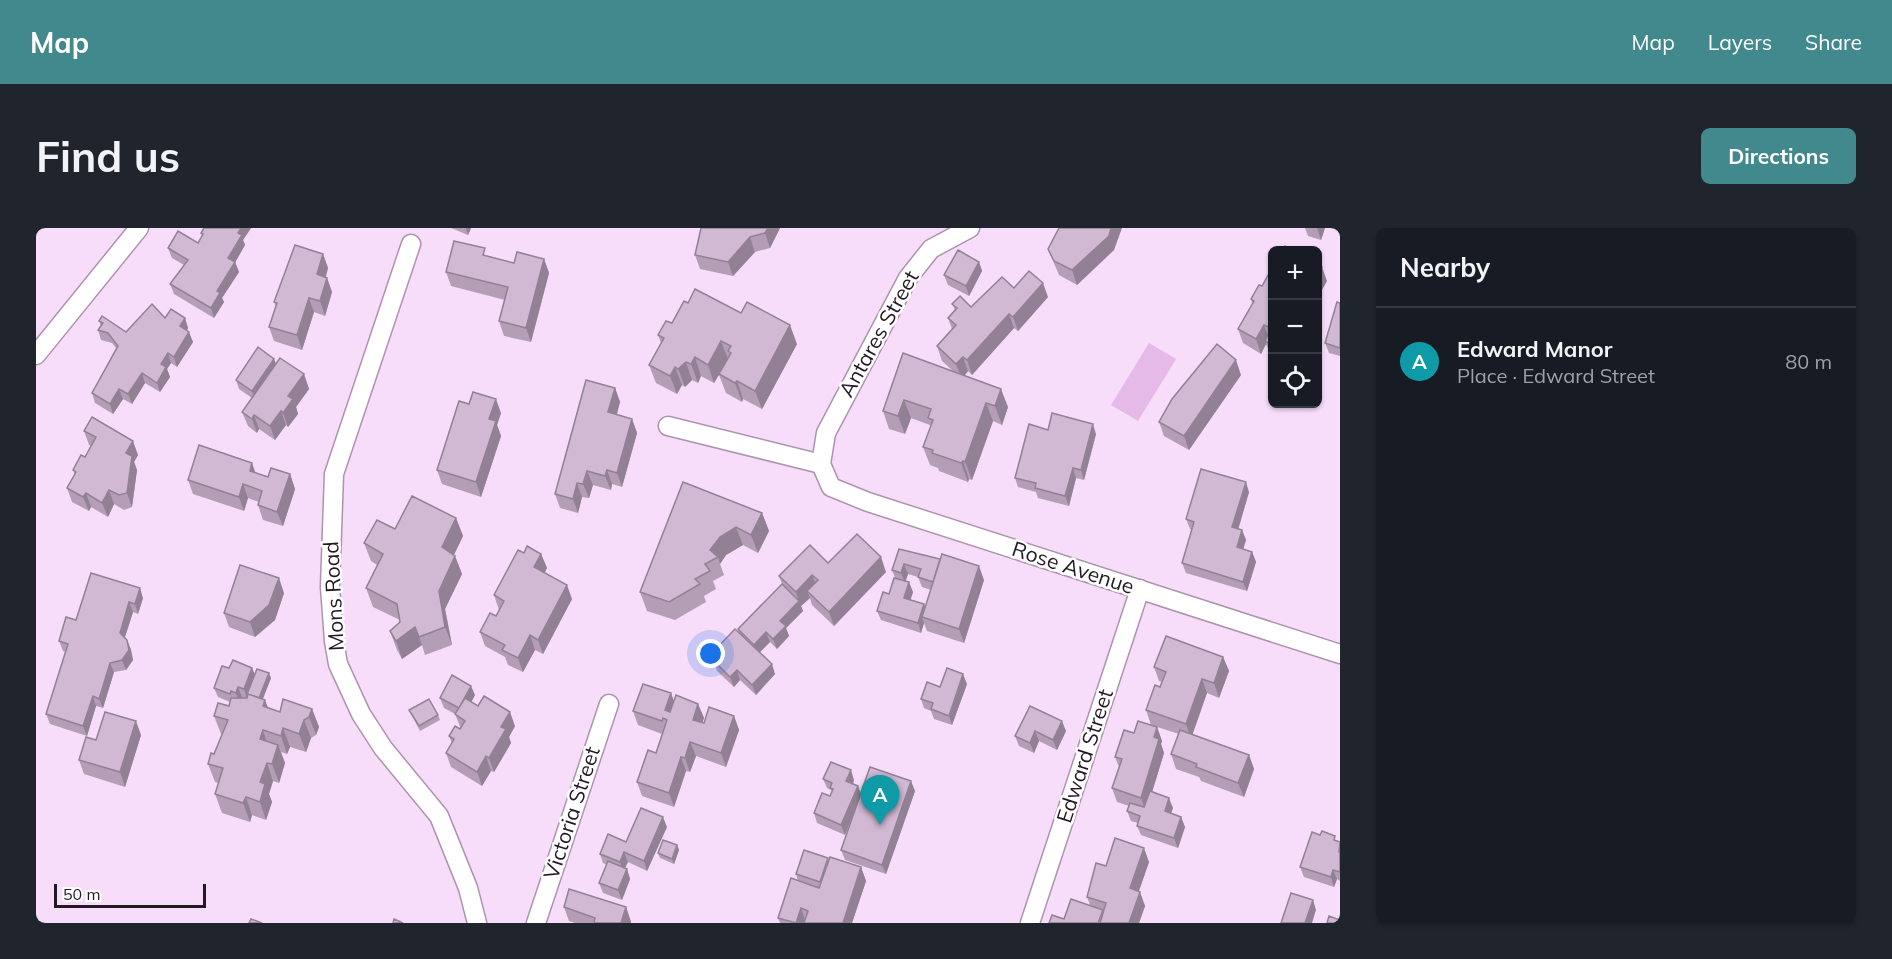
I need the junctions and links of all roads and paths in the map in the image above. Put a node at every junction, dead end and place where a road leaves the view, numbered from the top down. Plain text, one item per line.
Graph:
1 (139, 228) edge
2 (970, 228) edge
3 (411, 244) dead end
4 (36, 355) edge
5 (668, 426) dead end
6 (821, 465) junction
7 (1140, 589) junction
8 (1339, 649) edge
9 (609, 704) dead end
10 (477, 923) edge
11 (536, 923) edge
12 (1030, 923) edge

1 - 4 street
2 - 6 street, Antares Street
3 - 10 street, Mons Road
5 - 6 street
6 - 7 street, Rose Avenue
7 - 8 street, Rose Avenue
7 - 12 street, Edward Street
9 - 11 street, Victoria Street

